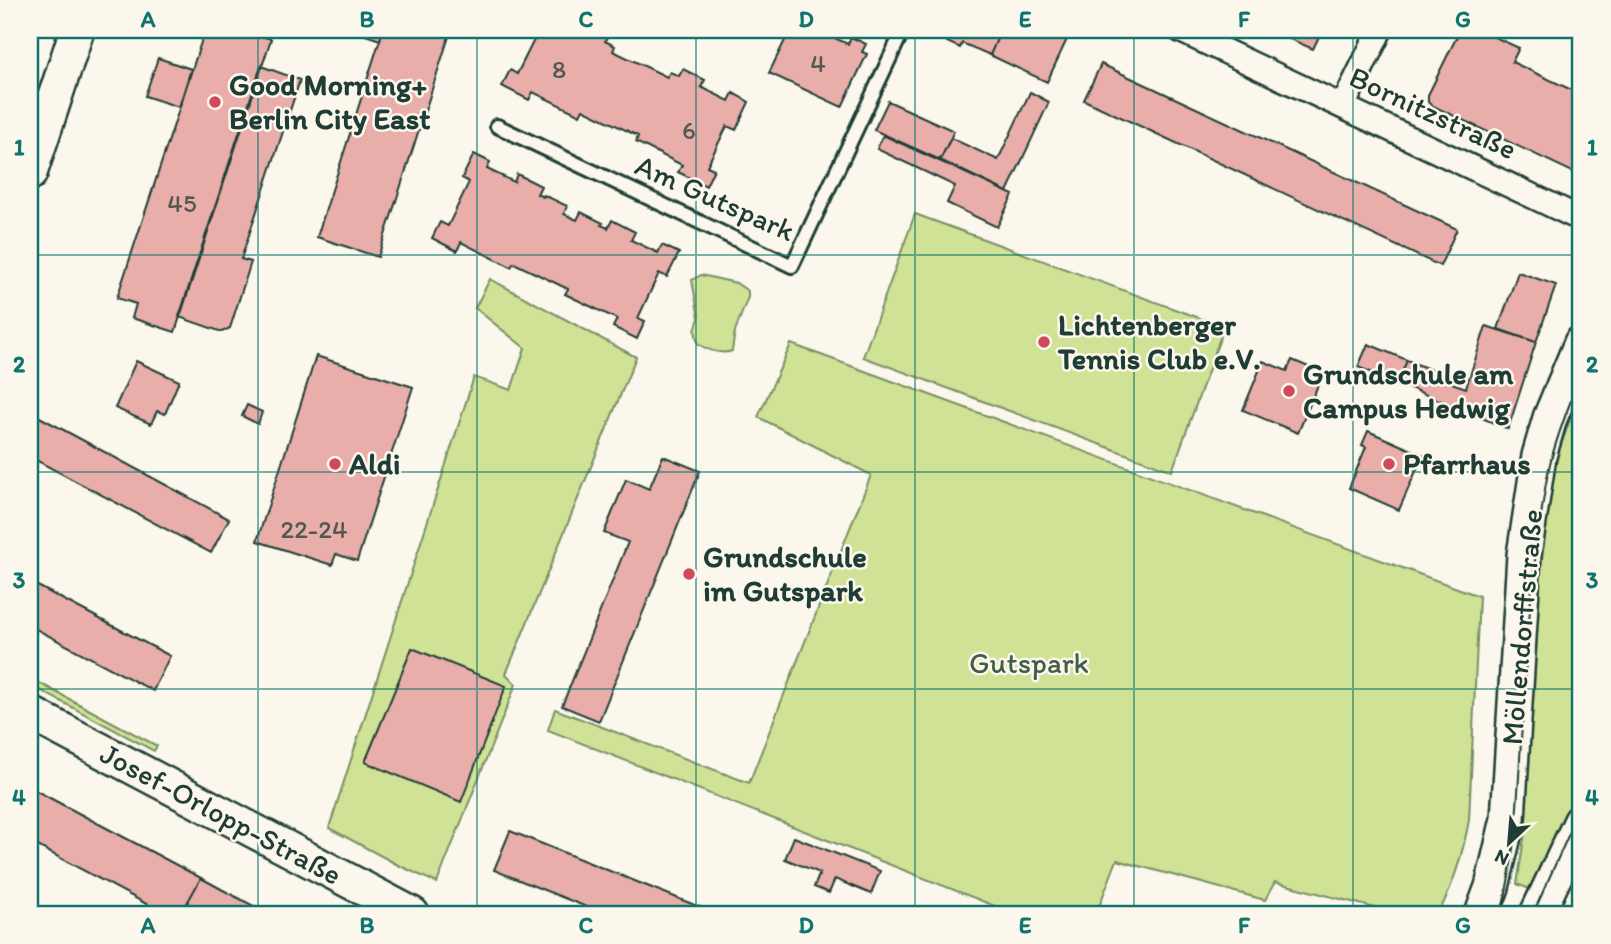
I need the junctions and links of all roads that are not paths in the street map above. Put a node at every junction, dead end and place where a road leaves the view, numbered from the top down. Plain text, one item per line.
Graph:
1 (76, 30) edge
2 (903, 30) edge
3 (1180, 30) edge
4 (1380, 30) edge
5 (1343, 106) junction
6 (497, 126) dead end
7 (30, 173) edge
8 (1581, 219) edge
9 (1581, 344) edge
10 (30, 713) edge
11 (1581, 821) edge
12 (412, 914) edge
13 (1482, 914) edge
14 (1537, 914) edge

1 - 7 main road
2 - 6 lane, Am Gutspark
3 - 5 street, Bornitzstraße
4 - 5 street
5 - 8 street, Bornitzstraße
9 - 13 main road, Möllendorffstraße
10 - 12 main road, Josef-Orlopp-Straße
11 - 14 main road

